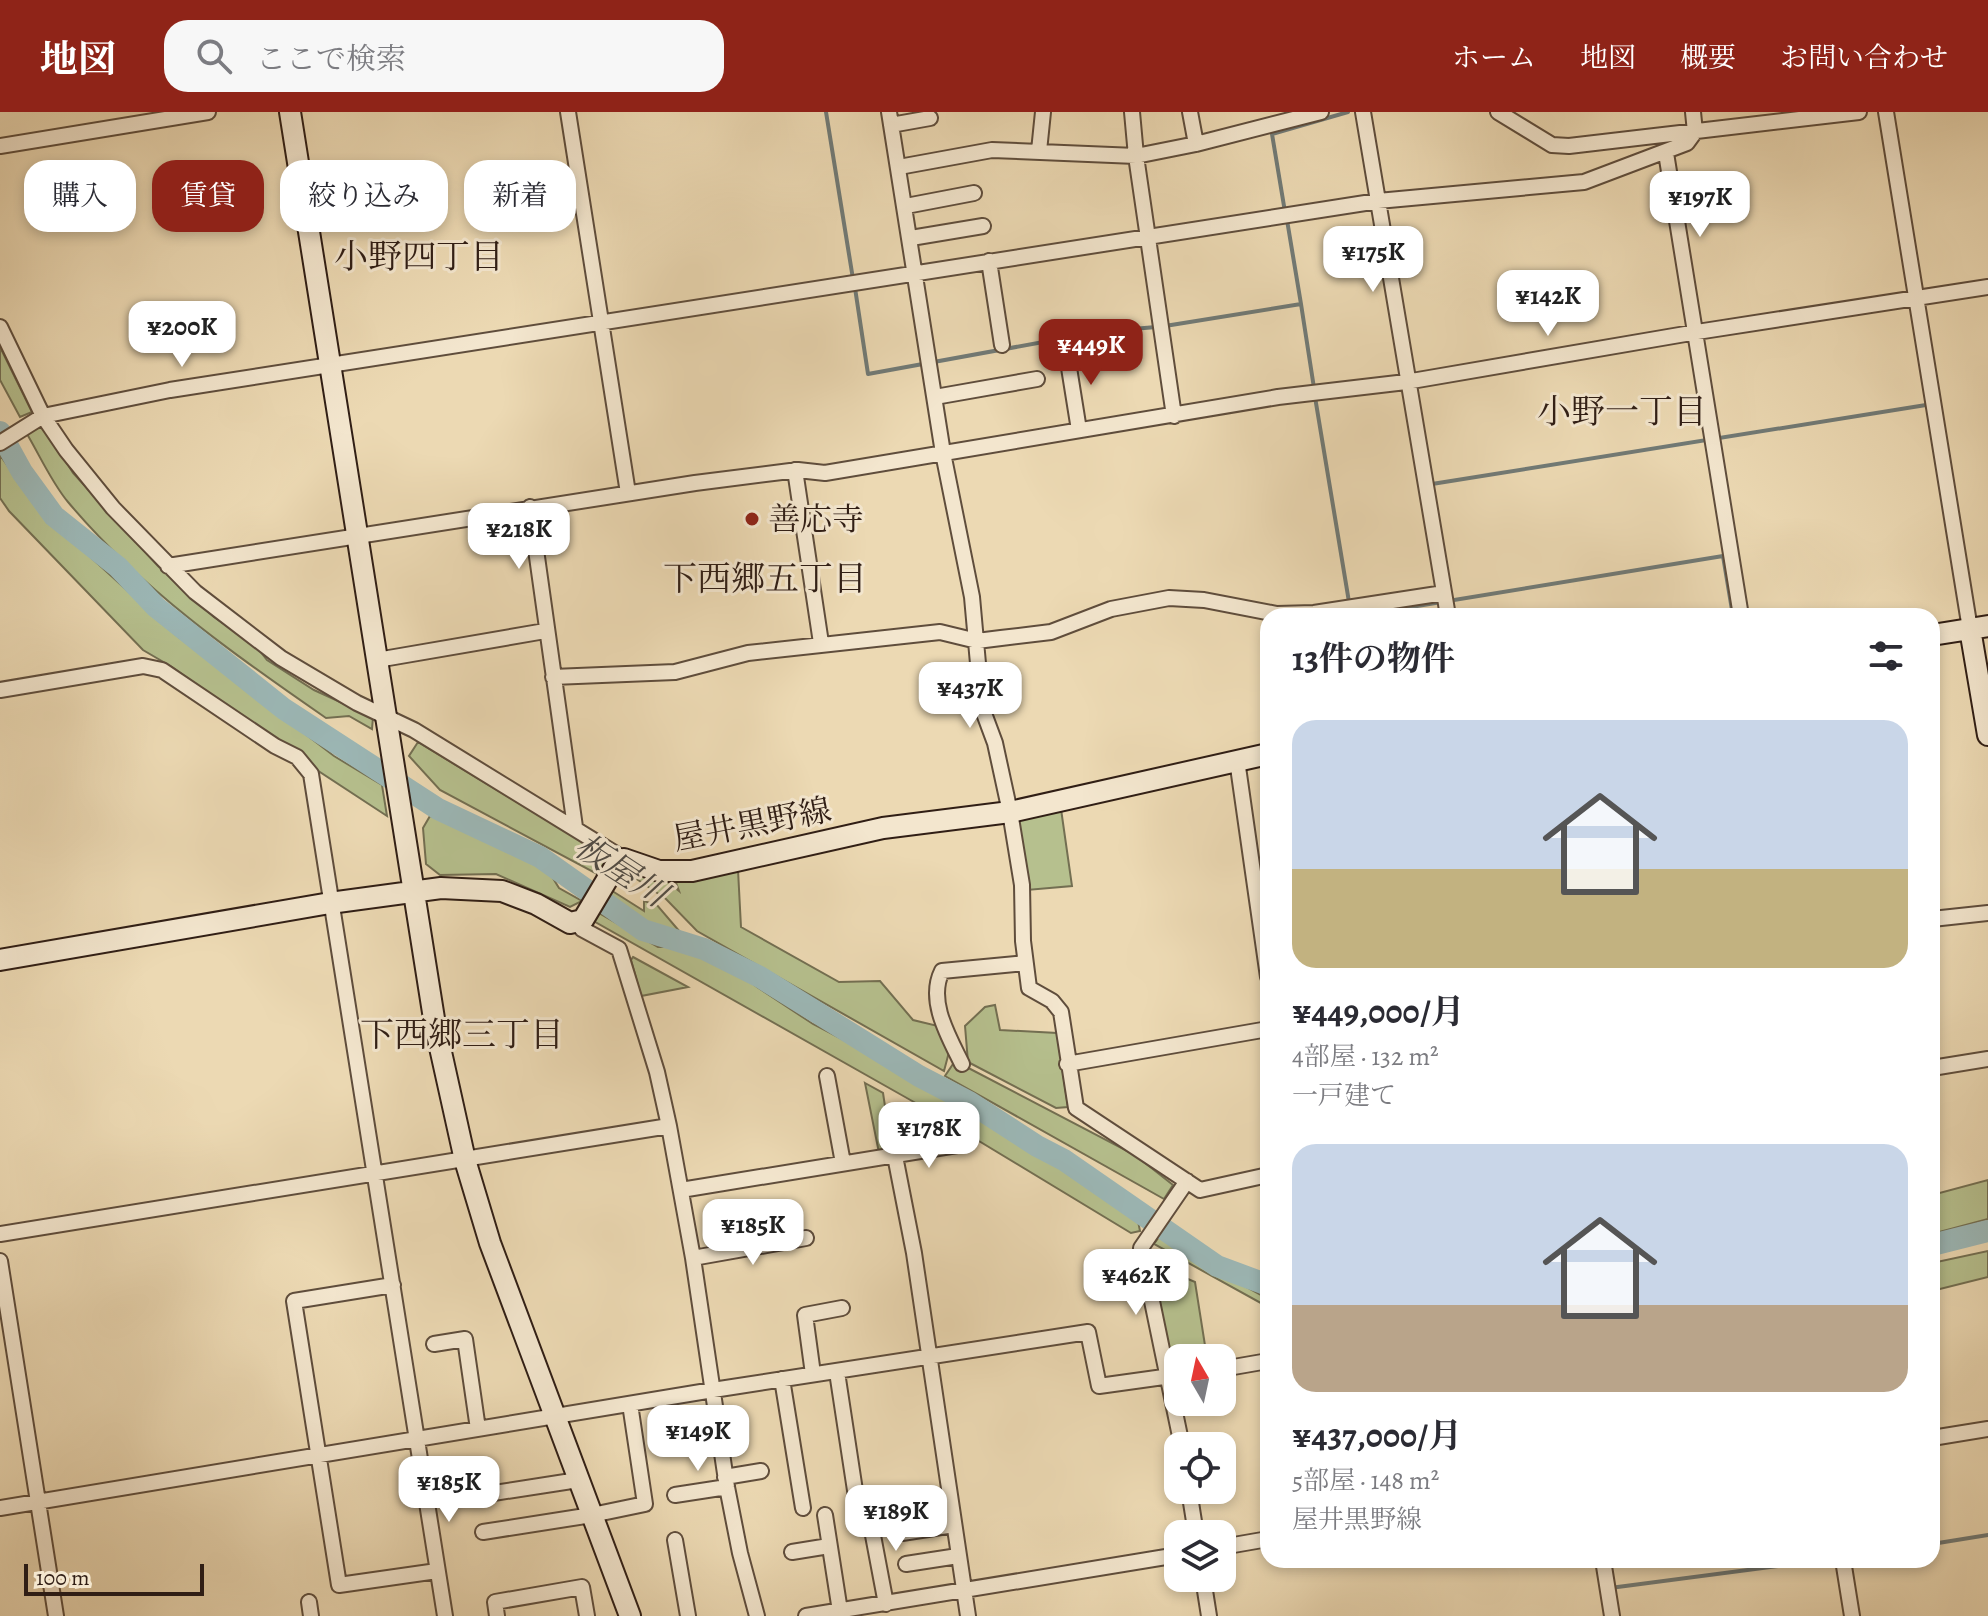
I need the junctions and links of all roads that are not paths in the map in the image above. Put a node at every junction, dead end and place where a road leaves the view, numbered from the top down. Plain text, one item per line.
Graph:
1 (208, 112) edge
2 (290, 112) edge
3 (568, 112) edge
4 (1043, 112) edge
5 (1132, 112) edge
6 (1190, 112) edge
7 (1321, 112) edge
8 (1363, 112) edge
9 (1498, 112) edge
10 (1693, 112) edge
11 (1859, 112) edge
12 (1886, 112) edge
13 (930, 118) dead end
14 (890, 119) edge
15 (1695, 132) junction
16 (1196, 144) junction
17 (0, 146) edge
18 (1039, 151) junction
19 (1666, 153) junction
20 (1136, 156) junction
21 (899, 167) junction
22 (974, 193) dead end
23 (1378, 201) junction
24 (906, 206) junction
25 (983, 226) dead end
26 (1148, 236) junction
27 (911, 238) junction
28 (989, 261) junction
29 (916, 273) junction
30 (1988, 287) edge
31 (1918, 299) junction
32 (601, 324) junction
33 (0, 327) edge
34 (1697, 332) junction
35 (1002, 345) dead end
36 (1066, 349) dead end
37 (330, 366) junction
38 (1037, 379) dead end
39 (1406, 382) junction
40 (935, 397) junction
41 (1174, 416) junction
42 (41, 418) junction
43 (1079, 430) junction
44 (0, 443) edge
45 (943, 453) junction
46 (795, 470) junction
47 (628, 493) junction
48 (530, 507) junction
49 (358, 535) junction
50 (168, 566) junction
51 (1444, 593) junction
52 (1346, 608) edge
53 (1447, 608) edge
54 (1740, 608) edge
55 (1260, 611) edge
56 (1979, 628) edge
57 (545, 631) junction
58 (1940, 634) edge
59 (977, 641) junction
60 (821, 643) junction
61 (377, 660) junction
62 (553, 677) junction
63 (0, 690) edge
64 (388, 720) junction
65 (1988, 735) edge
66 (1260, 756) edge
67 (1237, 760) junction
68 (1010, 812) junction
69 (575, 827) junction
70 (621, 861) junction
71 (415, 892) junction
72 (330, 903) junction
73 (1988, 913) edge
74 (1940, 918) edge
75 (580, 921) junction
76 (1260, 921) edge
77 (0, 960) edge
78 (1025, 963) junction
79 (1260, 1030) edge
80 (1988, 1059) edge
81 (962, 1064) dead end
82 (1067, 1064) junction
83 (1940, 1067) edge
84 (827, 1076) dead end
85 (669, 1126) junction
86 (957, 1145) dead end
87 (895, 1156) junction
88 (465, 1160) junction
89 (843, 1163) junction
90 (373, 1176) junction
91 (1260, 1177) edge
92 (1184, 1185) junction
93 (681, 1190) junction
94 (0, 1234) edge
95 (806, 1238) dead end
96 (693, 1258) junction
97 (0, 1261) edge
98 (393, 1285) junction
99 (842, 1308) dead end
100 (434, 1344) dead end
101 (1165, 1344) edge
102 (928, 1356) junction
103 (1260, 1362) edge
104 (1236, 1367) edge
105 (837, 1372) junction
106 (813, 1374) junction
107 (1164, 1377) edge
108 (782, 1379) junction
109 (713, 1390) junction
110 (630, 1404) junction
111 (555, 1417) junction
112 (478, 1429) junction
113 (1988, 1429) edge
114 (1940, 1437) edge
115 (416, 1438) junction
116 (316, 1457) junction
117 (761, 1471) dead end
118 (578, 1480) junction
119 (726, 1482) junction
120 (481, 1495) dead end
121 (675, 1495) dead end
122 (856, 1497) dead end
123 (37, 1501) junction
124 (0, 1508) edge
125 (803, 1508) dead end
126 (868, 1509) dead end
127 (592, 1515) junction
128 (825, 1515) dead end
129 (954, 1525) junction
130 (483, 1532) dead end
131 (902, 1533) dead end
132 (675, 1540) dead end
133 (1260, 1540) edge
134 (1236, 1545) edge
135 (829, 1546) junction
136 (792, 1552) dead end
137 (958, 1556) junction
138 (1164, 1557) edge
139 (906, 1564) dead end
140 (1604, 1568) edge
141 (1844, 1568) edge
142 (437, 1571) junction
143 (965, 1592) junction
144 (1205, 1592) edge
145 (886, 1604) junction
146 (840, 1611) junction
147 (56, 1616) edge
148 (445, 1616) edge
149 (497, 1616) edge
150 (587, 1616) edge
151 (630, 1616) edge
152 (688, 1616) edge
153 (757, 1616) edge
154 (806, 1616) edge
155 (968, 1616) edge
156 (1209, 1616) edge
157 (1612, 1616) edge
158 (1852, 1616) edge

1 - 17 street
2 - 37 street
3 - 32 street
4 - 18 street
5 - 20 street
6 - 16 street
7 - 16 street
8 - 23 street
9 - 15 street
10 - 15 street
11 - 15 street
12 - 31 street
13 - 14 street
14 - 21 street
15 - 19 street
16 - 20 street
18 - 20 street
18 - 21 street
19 - 23 street
19 - 34 street
20 - 26 street
21 - 24 street
22 - 24 street
23 - 26 street
23 - 39 street
24 - 27 street
25 - 27 street
26 - 28 street
26 - 41 street
27 - 29 street
28 - 29 street
28 - 35 street
29 - 32 street
29 - 40 street
30 - 31 street
31 - 34 street
31 - 56 street
32 - 37 street
32 - 47 street
33 - 42 street
34 - 39 street
34 - 54 street
36 - 43 street
37 - 42 street
37 - 49 street
38 - 40 street
39 - 41 street
39 - 51 street
40 - 45 street
41 - 43 street
42 - 44 street
42 - 50 street
43 - 45 street
45 - 46 street
45 - 59 street
46 - 47 street
46 - 60 street
47 - 48 street
48 - 49 street
48 - 57 street
49 - 50 street
49 - 61 street
50 - 64 street
51 - 52 street
51 - 53 street
55 - 59 street
56 - 58 street
56 - 65 street
57 - 61 street
57 - 62 street
59 - 60 street
59 - 68 street
60 - 62 street
61 - 64 street
62 - 69 street
63 - 72 street
64 - 69 street
64 - 71 street
66 - 67 street, 屋井黒野線
67 - 68 street, 屋井黒野線
67 - 76 street
68 - 70 street, 屋井黒野線
68 - 78 street
69 - 70 street
70 - 75 street
71 - 72 street
71 - 75 street
71 - 88 street
72 - 77 street
72 - 90 street
73 - 74 street
75 - 85 street
78 - 81 street
78 - 82 street
79 - 82 street
80 - 83 street
82 - 92 street
84 - 89 street
85 - 88 street
85 - 93 street
86 - 87 street
87 - 89 street
87 - 102 street
88 - 90 street
88 - 111 street
89 - 93 street
90 - 94 street
90 - 98 street
91 - 92 street
92 - 101 street
93 - 96 street
95 - 96 street
96 - 109 street
97 - 123 street
98 - 115 street
98 - 116 street
99 - 106 street
100 - 112 street
102 - 105 street
102 - 107 street
102 - 129 street
103 - 104 street
105 - 106 street
105 - 122 street
106 - 108 street
108 - 109 street
108 - 125 street
109 - 110 street
109 - 119 street
110 - 111 street
110 - 127 street
111 - 112 street
111 - 118 street
112 - 115 street
113 - 114 street
115 - 116 street
115 - 142 street
116 - 123 street
116 - 142 street
117 - 119 street
118 - 120 street
118 - 127 street
119 - 121 street
119 - 153 street
123 - 124 street
123 - 147 street
126 - 145 street
127 - 130 street
127 - 151 street
128 - 135 street
129 - 131 street
129 - 137 street
132 - 152 street
133 - 134 street
135 - 136 street
135 - 146 street
137 - 139 street
137 - 143 street
138 - 143 street
140 - 157 street
141 - 158 street
142 - 148 street
143 - 145 street
143 - 155 street
144 - 156 street
145 - 146 street
146 - 154 street
149 - 150 street

